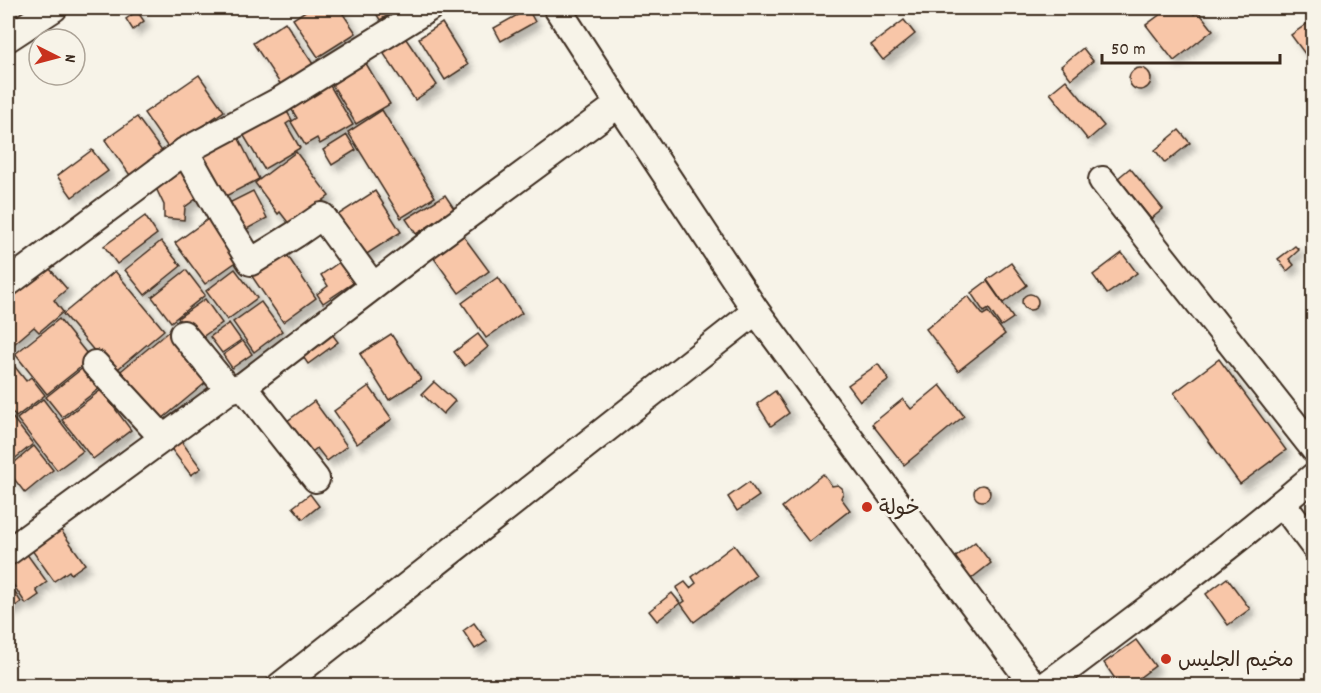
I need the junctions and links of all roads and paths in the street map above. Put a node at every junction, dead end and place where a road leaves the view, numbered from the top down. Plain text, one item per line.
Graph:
1 (54, 8) edge
2 (429, 8) edge
3 (558, 8) edge
4 (8, 38) edge
5 (619, 104) junction
6 (185, 152) junction
7 (1102, 180) dead end
8 (8, 283) edge
9 (373, 286) junction
10 (756, 311) junction
11 (183, 334) dead end
12 (95, 364) dead end
13 (236, 388) junction
14 (163, 438) junction
15 (1314, 449) edge
16 (1314, 476) edge
17 (316, 479) dead end
18 (1282, 503) junction
19 (1314, 546) edge
20 (8, 552) edge
21 (280, 686) edge
22 (1034, 686) edge
23 (1045, 686) edge

1 - 4 street
2 - 6 street
3 - 5 street
5 - 9 street
5 - 10 street
6 - 8 street
6 - 9 street
7 - 15 street
9 - 13 street
10 - 21 street
10 - 22 street
11 - 13 street
12 - 14 street
13 - 14 street
13 - 17 street
14 - 20 street
16 - 18 street
18 - 19 street
18 - 23 street

